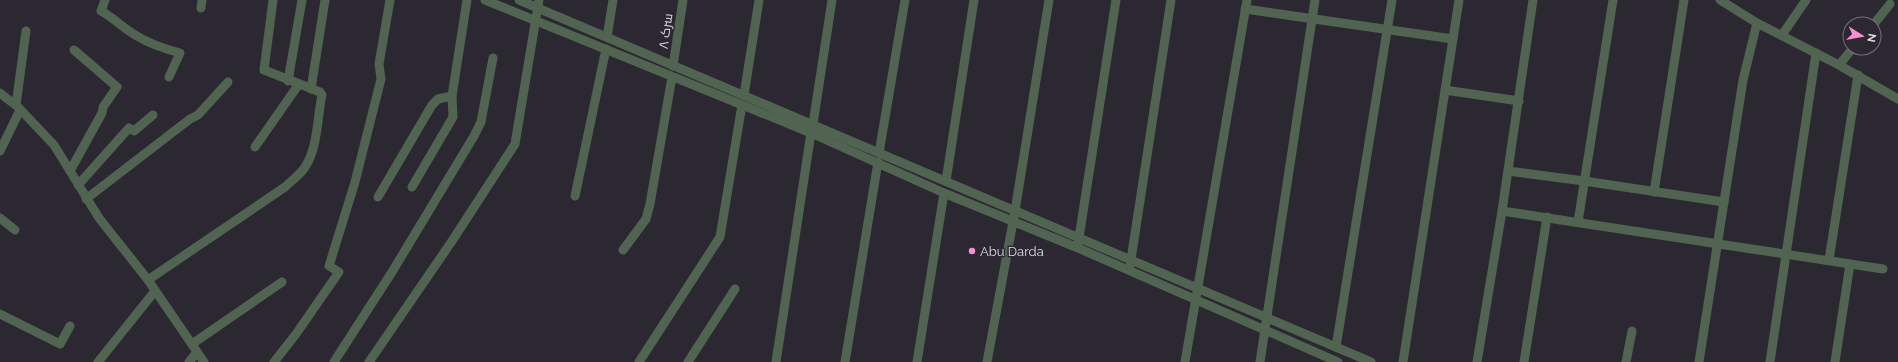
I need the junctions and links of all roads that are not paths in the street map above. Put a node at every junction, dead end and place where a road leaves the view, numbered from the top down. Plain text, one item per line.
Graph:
1 (105, 0) edge
2 (273, 0) edge
3 (302, 0) edge
4 (325, 0) edge
5 (390, 0) edge
6 (467, 0) edge
7 (484, 0) edge
8 (519, 0) edge
9 (613, 0) edge
10 (683, 0) edge
11 (759, 0) edge
12 (832, 0) edge
13 (905, 0) edge
14 (974, 0) edge
15 (1049, 0) edge
16 (1116, 0) edge
17 (1171, 0) edge
18 (1247, 0) edge
19 (1315, 0) edge
20 (1392, 0) edge
21 (1459, 0) edge
22 (1533, 0) edge
23 (1613, 0) edge
24 (1684, 0) edge
25 (1720, 0) edge
26 (1806, 0) edge
27 (1733, 3) edge
28 (538, 4) edge
29 (1890, 4) dead end
30 (1245, 10) junction
31 (1880, 16) edge
32 (1312, 19) junction
33 (536, 22) junction
34 (1757, 23) junction
35 (1388, 29) junction
36 (26, 31) dead end
37 (1782, 35) junction
38 (607, 37) junction
39 (1453, 39) junction
40 (606, 49) junction
41 (74, 50) dead end
42 (1816, 54) junction
43 (1846, 56) edge
44 (493, 58) dead end
45 (1839, 65) junction
46 (674, 66) junction
47 (1858, 75) junction
48 (169, 77) dead end
49 (672, 77) junction
50 (288, 81) junction
51 (228, 82) dead end
52 (299, 84) junction
53 (310, 88) junction
54 (1445, 90) junction
55 (0, 93) edge
56 (744, 95) junction
57 (452, 96) junction
58 (1898, 98) edge
59 (1519, 100) junction
60 (742, 105) junction
61 (18, 107) junction
62 (153, 115) dead end
63 (812, 129) junction
64 (255, 147) dead end
65 (0, 151) edge
66 (879, 158) junction
67 (70, 170) junction
68 (1508, 171) junction
69 (946, 181) junction
70 (1584, 181) junction
71 (78, 185) junction
72 (412, 187) dead end
73 (1654, 192) junction
74 (944, 193) junction
75 (575, 196) dead end
76 (378, 197) dead end
77 (86, 199) junction
78 (1724, 202) junction
79 (1015, 211) junction
80 (1502, 211) junction
81 (1547, 217) junction
82 (0, 218) edge
83 (1013, 220) junction
84 (1578, 222) junction
85 (15, 230) dead end
86 (1079, 239) junction
87 (1717, 243) junction
88 (1078, 248) junction
89 (623, 250) dead end
90 (1786, 254) junction
91 (1829, 260) junction
92 (1131, 261) junction
93 (1850, 264) junction
94 (1883, 269) dead end
95 (1129, 271) junction
96 (148, 280) junction
97 (282, 282) dead end
98 (735, 289) dead end
99 (1196, 289) junction
100 (155, 291) junction
101 (1194, 301) junction
102 (0, 314) edge
103 (1267, 319) junction
104 (70, 326) dead end
105 (1265, 330) junction
106 (1632, 331) dead end
107 (194, 348) junction
108 (1336, 348) junction
109 (1334, 361) edge
110 (98, 362) edge
111 (189, 362) edge
112 (204, 362) edge
113 (274, 362) edge
114 (334, 362) edge
115 (369, 362) edge
116 (639, 362) edge
117 (688, 362) edge
118 (776, 362) edge
119 (845, 362) edge
120 (917, 362) edge
121 (987, 362) edge
122 (1185, 362) edge
123 (1260, 362) edge
124 (1370, 362) edge
125 (1403, 362) edge
126 (1477, 362) edge
127 (1524, 362) edge
128 (1626, 362) edge
129 (1698, 362) edge
130 (1770, 362) edge
131 (1835, 362) edge

1 - 48 street
2 - 50 street
3 - 50 street
4 - 53 street
5 - 113 street
6 - 57 street
7 - 33 street
8 - 28 street
9 - 38 street
10 - 46 street, سرک ۸
11 - 56 street
12 - 63 street
13 - 66 street
14 - 69 street
15 - 79 street
16 - 86 street
17 - 92 street
18 - 30 street
19 - 32 street
20 - 35 street
21 - 39 street
22 - 59 street
23 - 70 street
24 - 73 street
25 - 27 street
26 - 37 street
27 - 34 street
28 - 33 street
28 - 38 street
29 - 31 street
30 - 32 street
30 - 99 street
32 - 35 street
32 - 103 street
33 - 40 street
33 - 115 street
34 - 37 street
34 - 78 street
35 - 39 street
35 - 108 street
36 - 61 street
37 - 42 street
38 - 46 street
39 - 54 street
40 - 49 street
40 - 75 street
41 - 67 street
42 - 45 street
42 - 90 street
43 - 45 street
44 - 114 street
45 - 47 street
46 - 56 street
47 - 58 street
47 - 91 street
49 - 60 street
49 - 89 street
50 - 52 street
51 - 77 street
52 - 53 street
52 - 64 street
53 - 96 street
54 - 59 street
54 - 125 street
55 - 61 street
56 - 63 street
57 - 72 street
57 - 76 street
59 - 68 street
60 - 63 street
60 - 116 street
61 - 65 street
61 - 67 street
62 - 71 street
63 - 66 street
63 - 118 street
66 - 69 street
66 - 74 street
66 - 119 street
67 - 71 street
68 - 70 street
68 - 80 street
69 - 79 street
70 - 73 street
70 - 84 street
71 - 77 street
73 - 78 street
74 - 83 street
74 - 120 street
77 - 96 street
78 - 87 street
79 - 83 street
79 - 86 street
80 - 81 street
80 - 126 street
81 - 84 street
81 - 127 street
82 - 85 street
83 - 88 street
83 - 121 street
84 - 87 street
86 - 88 street
86 - 92 street
87 - 90 street
87 - 129 street
88 - 95 street
90 - 91 street
90 - 130 street
91 - 93 street
92 - 95 street
92 - 99 street
93 - 94 street
93 - 131 street
95 - 101 street
96 - 100 street
97 - 107 street
98 - 117 street
99 - 101 street
99 - 103 street
100 - 107 street
100 - 110 street
101 - 105 street
101 - 122 street
102 - 104 street
103 - 105 street
103 - 108 street
105 - 109 street
105 - 123 street
106 - 128 street
107 - 111 street
107 - 112 street
108 - 124 street

